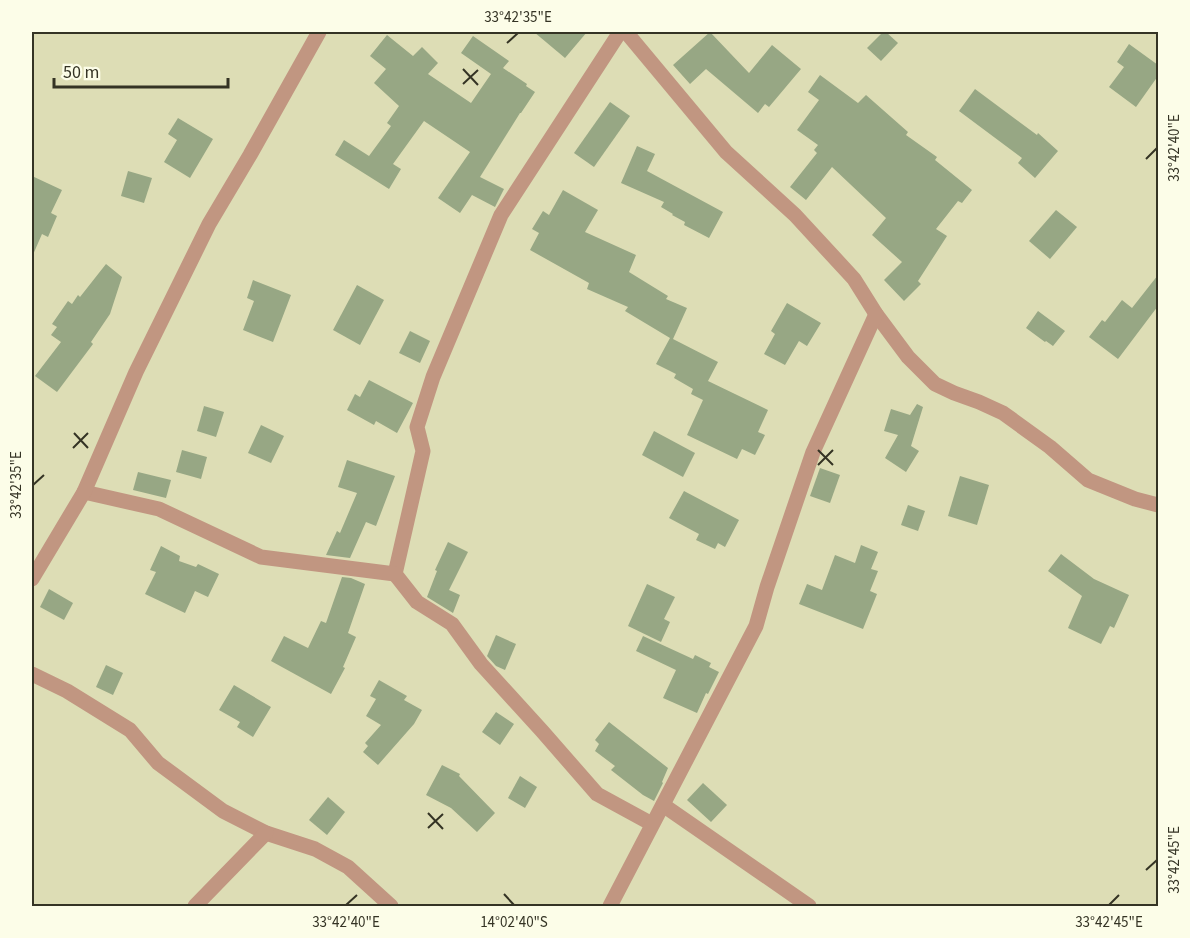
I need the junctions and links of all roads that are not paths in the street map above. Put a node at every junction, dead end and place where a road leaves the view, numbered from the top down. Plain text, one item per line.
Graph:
1 (319, 32) edge
2 (620, 32) edge
3 (626, 32) edge
4 (876, 314) junction
5 (84, 492) junction
6 (1158, 505) edge
7 (395, 574) junction
8 (32, 579) edge
9 (32, 674) edge
10 (663, 805) junction
11 (652, 824) junction
12 (266, 833) junction
13 (195, 906) edge
14 (391, 906) edge
15 (610, 906) edge
16 (809, 906) edge

1 - 5 street
2 - 7 street
3 - 4 street
4 - 6 street
4 - 10 street
5 - 7 street
5 - 8 street
7 - 11 street
9 - 12 street
10 - 11 street
10 - 16 street
11 - 15 street
12 - 13 street
12 - 14 street

